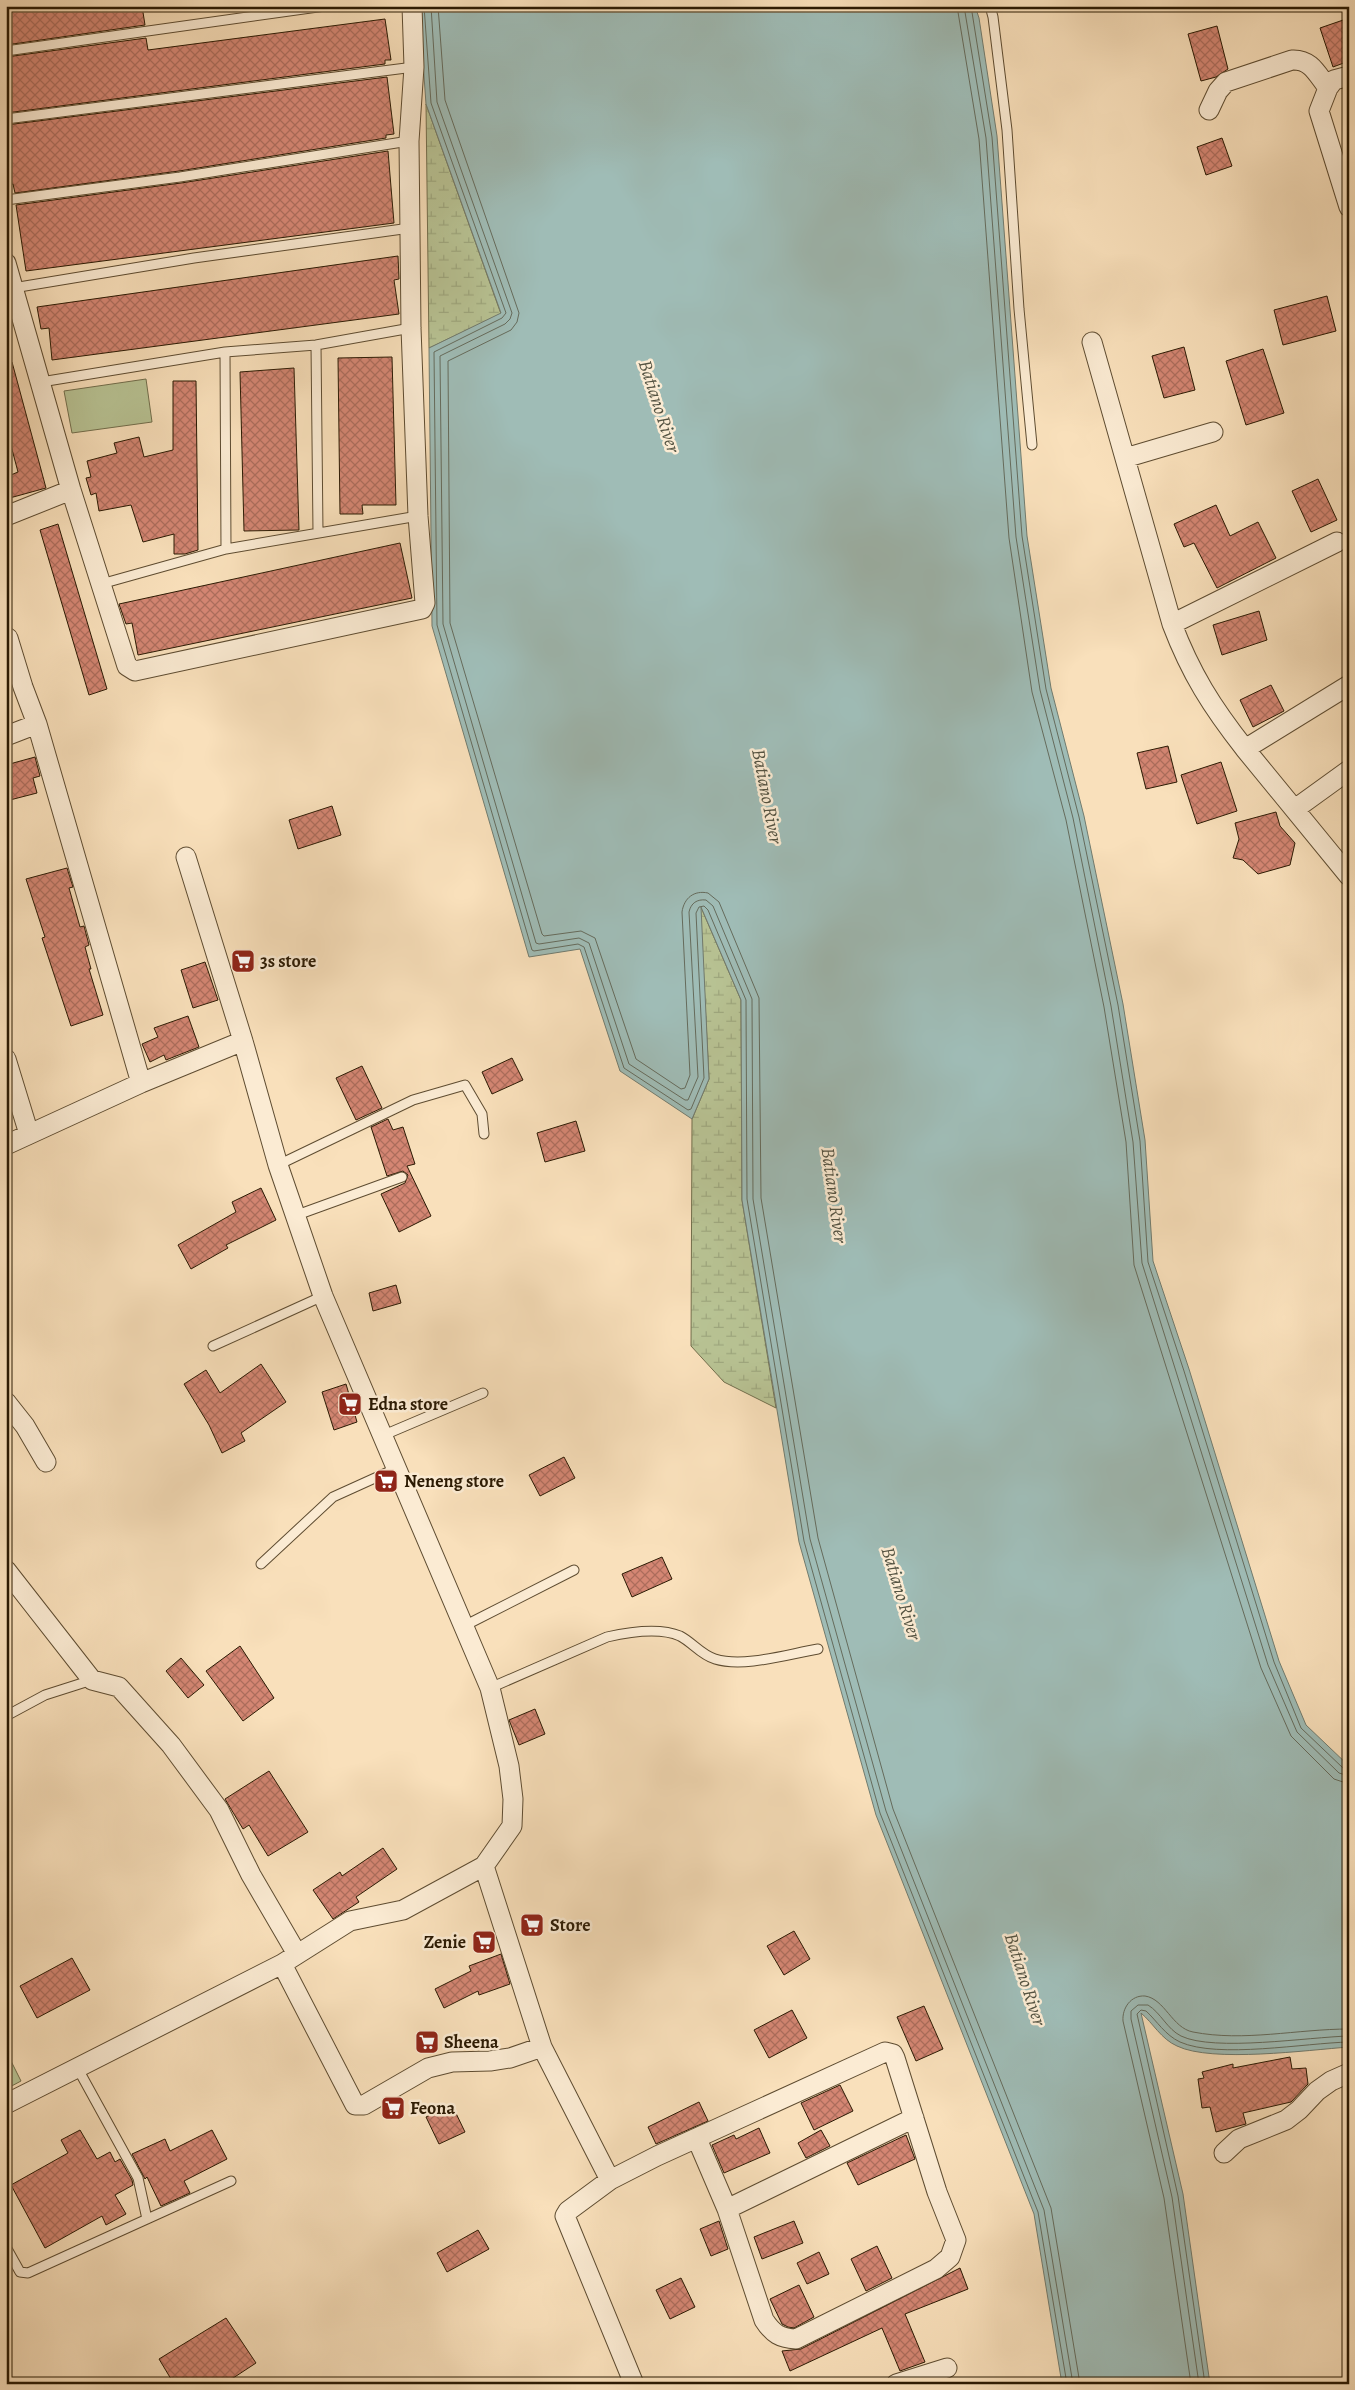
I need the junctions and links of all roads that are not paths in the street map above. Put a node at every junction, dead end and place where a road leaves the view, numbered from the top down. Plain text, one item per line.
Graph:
1 (325, 6) edge
2 (412, 6) edge
3 (990, 6) edge
4 (6, 51) edge
5 (414, 67) junction
6 (1349, 76) edge
7 (1328, 88) junction
8 (1209, 110) dead end
9 (6, 120) edge
10 (409, 141) junction
11 (6, 200) edge
12 (1349, 207) edge
13 (410, 228) junction
14 (6, 263) edge
15 (13, 288) junction
16 (411, 328) junction
17 (1092, 342) dead end
18 (316, 344) junction
19 (225, 352) junction
20 (41, 382) junction
21 (1213, 432) dead end
22 (1032, 445) dead end
23 (1125, 458) junction
24 (71, 490) junction
25 (6, 516) edge
26 (418, 516) junction
27 (318, 532) junction
28 (1337, 542) dead end
29 (226, 549) junction
30 (101, 584) junction
31 (1172, 624) junction
32 (8, 638) dead end
33 (1349, 685) edge
34 (38, 724) junction
35 (6, 736) edge
36 (1245, 749) junction
37 (1349, 770) edge
38 (1295, 809) junction
39 (186, 857) dead end
40 (1349, 876) edge
41 (243, 1042) junction
42 (6, 1059) edge
43 (141, 1083) junction
44 (28, 1134) junction
45 (484, 1134) dead end
46 (6, 1145) edge
47 (278, 1164) junction
48 (402, 1177) dead end
49 (297, 1215) junction
50 (323, 1296) junction
51 (213, 1346) dead end
52 (483, 1393) dead end
53 (6, 1402) edge
54 (384, 1435) junction
55 (46, 1462) dead end
56 (397, 1468) junction
57 (261, 1564) dead end
58 (6, 1570) edge
59 (574, 1570) dead end
60 (464, 1626) junction
61 (818, 1649) dead end
62 (92, 1680) junction
63 (490, 1688) junction
64 (6, 1716) edge
65 (484, 1866) junction
66 (290, 1959) junction
67 (542, 2048) junction
68 (78, 2069) junction
69 (1349, 2073) edge
70 (6, 2104) edge
71 (914, 2118) junction
72 (697, 2139) junction
73 (1224, 2153) dead end
74 (610, 2180) junction
75 (231, 2181) dead end
76 (727, 2208) junction
77 (147, 2219) junction
78 (6, 2247) edge
79 (947, 2368) dead end
80 (634, 2384) edge
81 (896, 2384) edge

1 - 4 lane
2 - 5 street
3 - 22 lane
5 - 9 lane
5 - 10 street
6 - 7 street
7 - 8 street
7 - 12 street
10 - 11 lane
10 - 13 street
13 - 15 lane
13 - 16 street
14 - 15 street
15 - 20 street
16 - 18 lane
16 - 26 street
17 - 23 street
18 - 19 lane
18 - 27 lane
19 - 20 lane
19 - 29 lane
20 - 24 street
21 - 23 street
23 - 31 street
24 - 25 street
24 - 30 street
26 - 27 lane
26 - 30 street
27 - 29 lane
28 - 31 street
29 - 30 lane
31 - 36 street
32 - 34 street
33 - 36 street
34 - 35 street
34 - 43 street
36 - 38 street
37 - 38 street
38 - 40 street
39 - 41 street
41 - 43 street
41 - 47 street
42 - 44 street
43 - 44 street
44 - 46 street
45 - 47 lane
47 - 49 street
48 - 49 lane
49 - 50 street
50 - 51 lane
50 - 54 street
52 - 54 lane
53 - 55 street
54 - 56 street
56 - 57 lane
56 - 60 street
58 - 62 street
59 - 60 lane
60 - 63 street
61 - 63 lane
62 - 64 lane
62 - 66 street
63 - 65 street
65 - 66 street
65 - 67 street
66 - 67 street
66 - 68 street
67 - 74 street
68 - 70 street
68 - 77 lane
69 - 73 street
71 - 72 street
71 - 76 street
71 - 76 street
72 - 74 street
72 - 76 street
74 - 80 street
75 - 77 lane
77 - 78 lane
79 - 81 street

